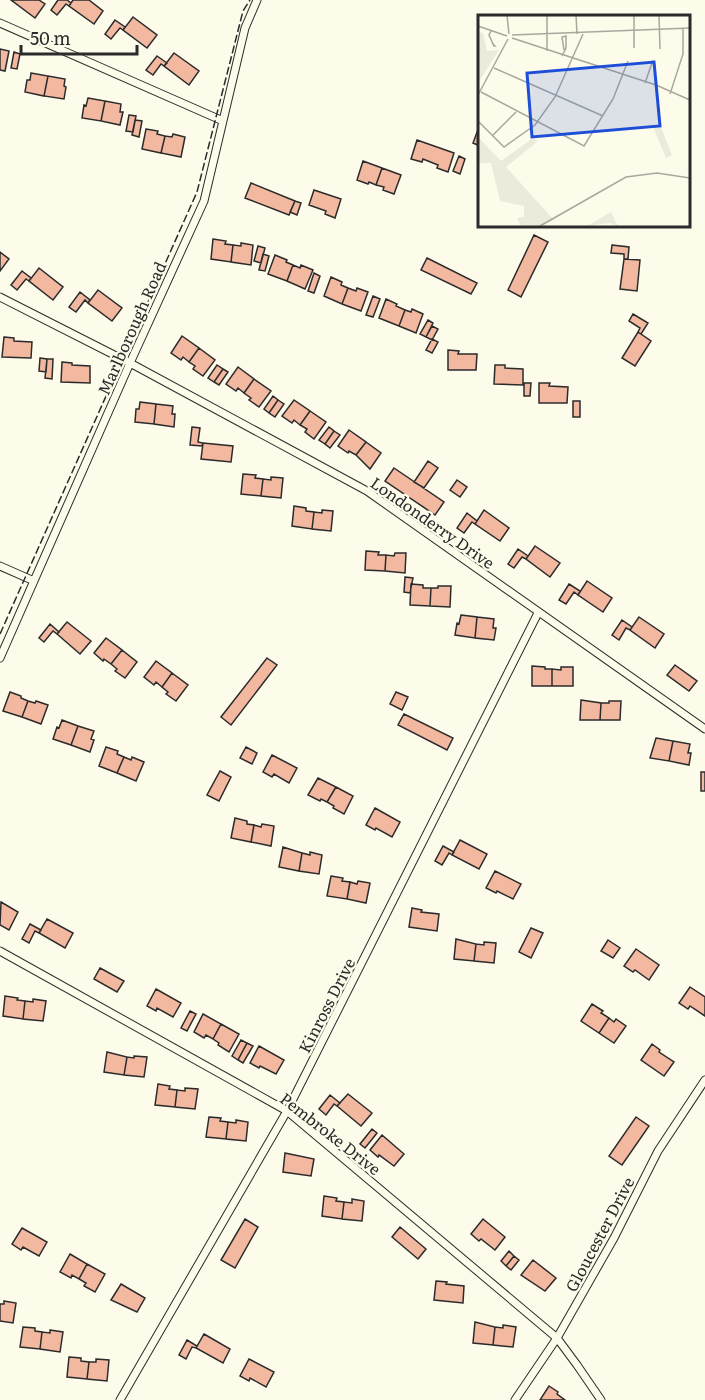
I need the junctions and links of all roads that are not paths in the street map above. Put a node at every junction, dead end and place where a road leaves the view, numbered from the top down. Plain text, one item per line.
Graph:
1 (257, 0) edge
2 (0, 23) edge
3 (223, 121) junction
4 (0, 297) edge
5 (130, 363) junction
6 (0, 566) edge
7 (34, 581) junction
8 (538, 613) junction
9 (0, 658) edge
10 (705, 729) edge
11 (0, 951) edge
12 (705, 1080) edge
13 (287, 1112) junction
14 (557, 1338) junction
15 (120, 1400) edge
16 (515, 1400) edge
17 (601, 1400) edge

1 - 3 lane, Marlborough Road
2 - 3 lane
3 - 5 lane, Marlborough Road
4 - 5 lane, Londonderry Drive
5 - 7 lane, Marlborough Road
5 - 8 lane, Londonderry Drive
6 - 7 lane
7 - 9 lane, Marlborough Road
8 - 10 lane, Londonderry Drive
8 - 13 lane, Kinross Drive
11 - 13 lane, Pembroke Drive
12 - 14 lane, Gloucester Drive
13 - 14 lane, Pembroke Drive
13 - 15 lane, Kinross Drive
14 - 16 lane, Gloucester Drive
14 - 17 lane, Pembroke Drive

